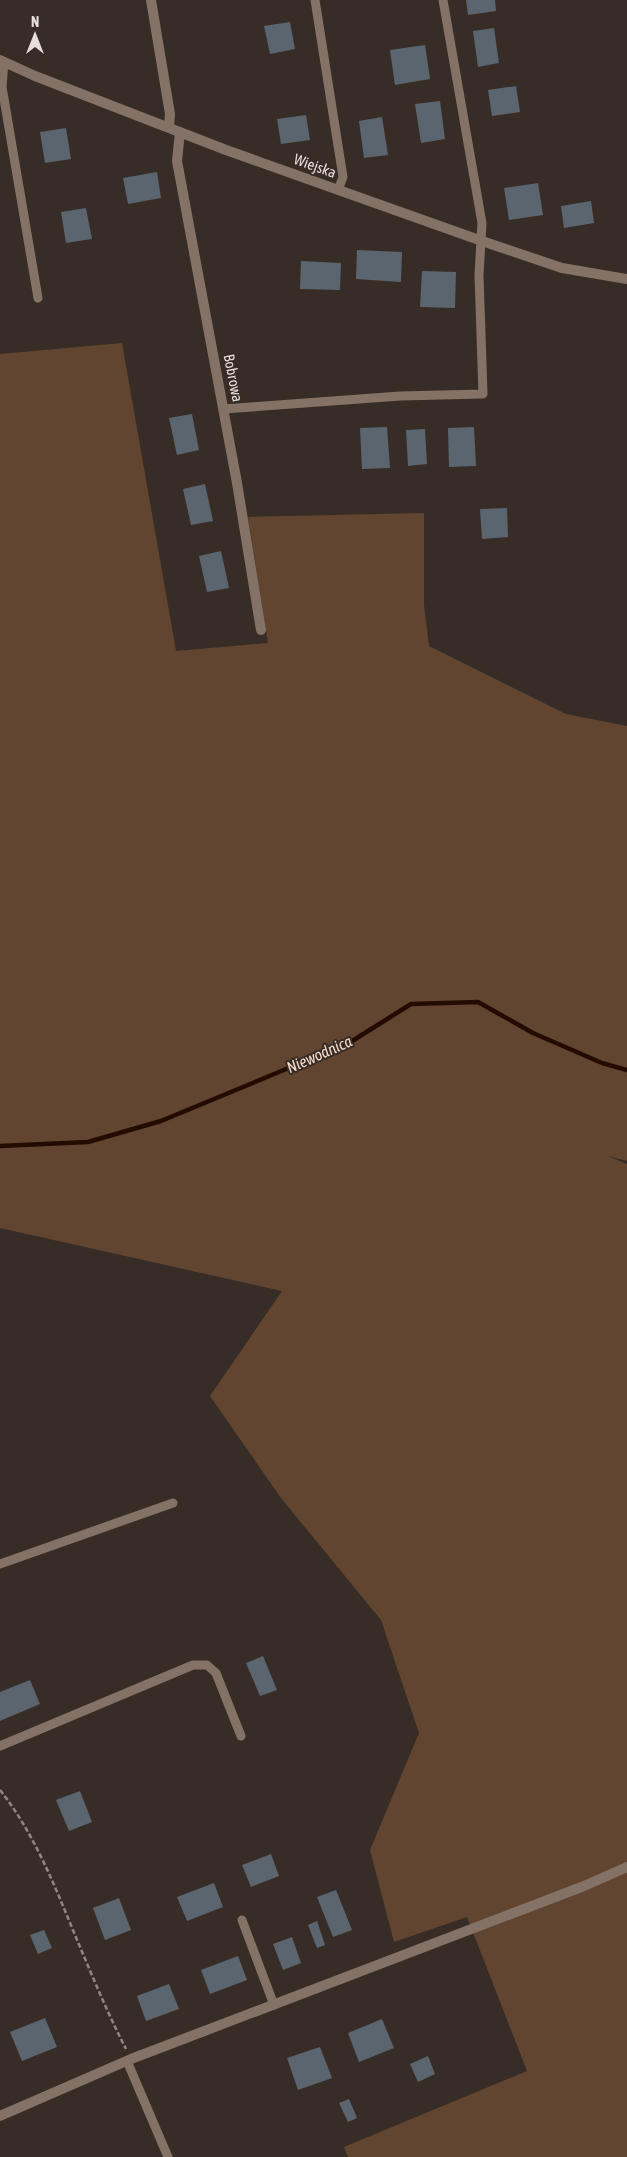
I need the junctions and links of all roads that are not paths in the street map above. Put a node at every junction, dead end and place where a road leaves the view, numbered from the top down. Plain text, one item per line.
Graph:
1 (151, 0) edge
2 (315, 0) edge
3 (443, 0) edge
4 (2, 61) edge
5 (169, 127) junction
6 (180, 132) junction
7 (338, 190) junction
8 (482, 241) junction
9 (627, 278) edge
10 (38, 298) dead end
11 (224, 409) junction
12 (261, 630) dead end
13 (174, 1503) dead end
14 (0, 1564) edge
15 (241, 1736) dead end
16 (0, 1746) edge
17 (627, 1867) edge
18 (242, 1920) dead end
19 (274, 2005) junction
20 (129, 2060) junction
21 (0, 2116) edge
22 (168, 2157) edge

1 - 5 street
2 - 7 lane
3 - 8 lane
4 - 5 street, Wiejska
4 - 10 lane
5 - 6 street, Wiejska
6 - 7 street, Wiejska
6 - 11 street, Bobrowa
7 - 8 street, Wiejska
8 - 9 street, Wiejska
8 - 11 lane
11 - 12 street, Bobrowa
13 - 14 lane
15 - 16 lane
17 - 19 street
18 - 19 lane
19 - 20 street
20 - 21 street
20 - 22 lane

